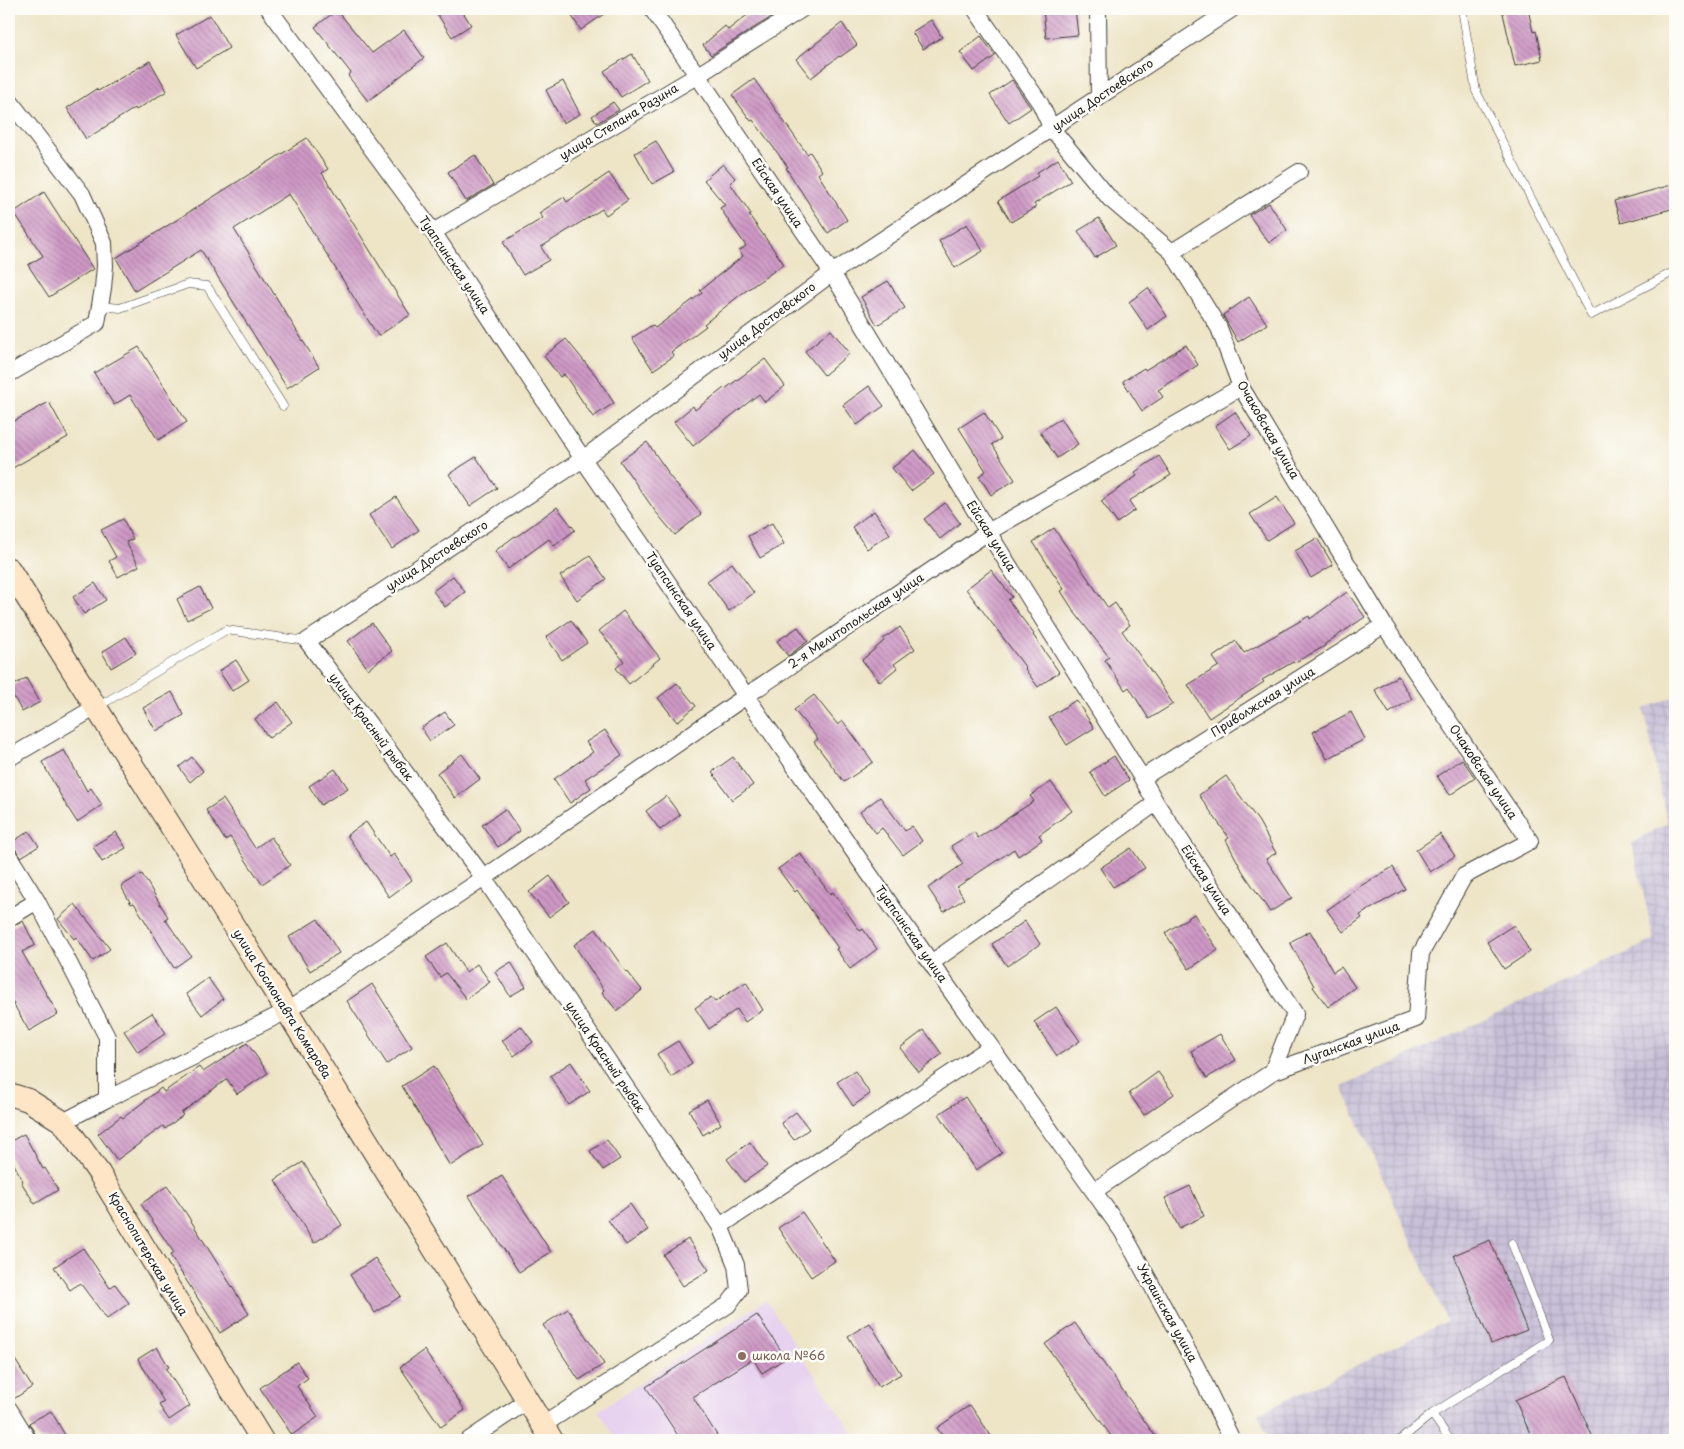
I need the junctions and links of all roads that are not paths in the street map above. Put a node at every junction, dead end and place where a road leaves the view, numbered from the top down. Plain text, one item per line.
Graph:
1 (652, 9) edge
2 (802, 9) edge
3 (975, 9) edge
4 (1098, 9) edge
5 (1232, 9) edge
6 (1462, 9) edge
7 (276, 11) edge
8 (698, 75) junction
9 (1099, 98) junction
10 (9, 100) edge
11 (1052, 129) junction
12 (1299, 172) dead end
13 (433, 232) junction
14 (1172, 252) junction
15 (1675, 272) edge
16 (832, 273) junction
17 (101, 306) junction
18 (9, 374) edge
19 (1241, 387) junction
20 (283, 406) dead end
21 (584, 459) junction
22 (988, 532) junction
23 (9, 569) edge
24 (1384, 626) junction
25 (307, 641) junction
26 (746, 696) junction
27 (96, 707) junction
28 (9, 758) edge
29 (1142, 778) junction
30 (1156, 803) junction
31 (1530, 841) joint
32 (9, 856) edge
33 (484, 878) junction
34 (37, 901) junction
35 (9, 918) edge
36 (931, 963) junction
37 (287, 1011) junction
38 (991, 1047) junction
39 (1272, 1072) junction
40 (9, 1094) edge
41 (107, 1099) junction
42 (63, 1122) junction
43 (1094, 1191) junction
44 (720, 1226) junction
45 (1512, 1244) dead end
46 (527, 1401) junction
47 (9, 1409) edge
48 (1432, 1414) junction
49 (548, 1433) edge
50 (28, 1440) edge
51 (262, 1440) edge
52 (469, 1440) edge
53 (1232, 1440) edge
54 (1400, 1440) edge
55 (1450, 1440) edge

1 - 8 street, Ейская улица
2 - 8 street, улица Степана Разина
3 - 11 street, Очаковская улица
4 - 9 street
5 - 9 street, улица Достоевского
6 - 15 lane
7 - 13 street, Туапсинская улица
8 - 13 street, улица Степана Разина
8 - 16 street, Ейская улица
9 - 11 street, улица Достоевского
10 - 17 street
11 - 14 street, Очаковская улица
11 - 16 street, улица Достоевского
12 - 14 street
13 - 21 street, Туапсинская улица
14 - 19 street, Очаковская улица
16 - 21 street, улица Достоевского
16 - 22 street, Ейская улица
17 - 18 street
17 - 20 lane
19 - 22 street, 2-я Мелитопольская улица
19 - 24 street, Очаковская улица
21 - 25 street, улица Достоевского
21 - 26 street, Туапсинская улица
22 - 26 street, 2-я Мелитопольская улица
22 - 29 street, Ейская улица
23 - 27 main road, улица Космонавта Комарова
24 - 29 street, Приволжская улица
24 - 31 street, Очаковская улица
25 - 27 lane
25 - 33 street, улица Красный рыбак
26 - 33 street, 2-я Мелитопольская улица
26 - 36 street, Туапсинская улица
27 - 28 street
27 - 37 main road, улица Космонавта Комарова
29 - 30 street, Ейская улица
30 - 36 street
30 - 39 street, Ейская улица
31 - 39 street, Луганская улица
32 - 34 street
33 - 37 street, 2-я Мелитопольская улица
33 - 44 street, улица Красный рыбак
34 - 35 street
34 - 41 street
36 - 38 street, Туапсинская улица
37 - 41 street, 2-я Мелитопольская улица
37 - 46 main road, улица Космонавта Комарова
38 - 43 street, Туапсинская улица
38 - 44 street
39 - 43 street, Луганская улица
40 - 42 main road, Краснопитерская улица
41 - 42 street, 2-я Мелитопольская улица
42 - 51 main road, Краснопитерская улица
43 - 53 street, Украинская улица
44 - 49 street, улица Красный рыбак
45 - 48 lane
46 - 49 main road, улица Космонавта Комарова
46 - 52 street
47 - 50 street
48 - 54 lane
48 - 55 lane

